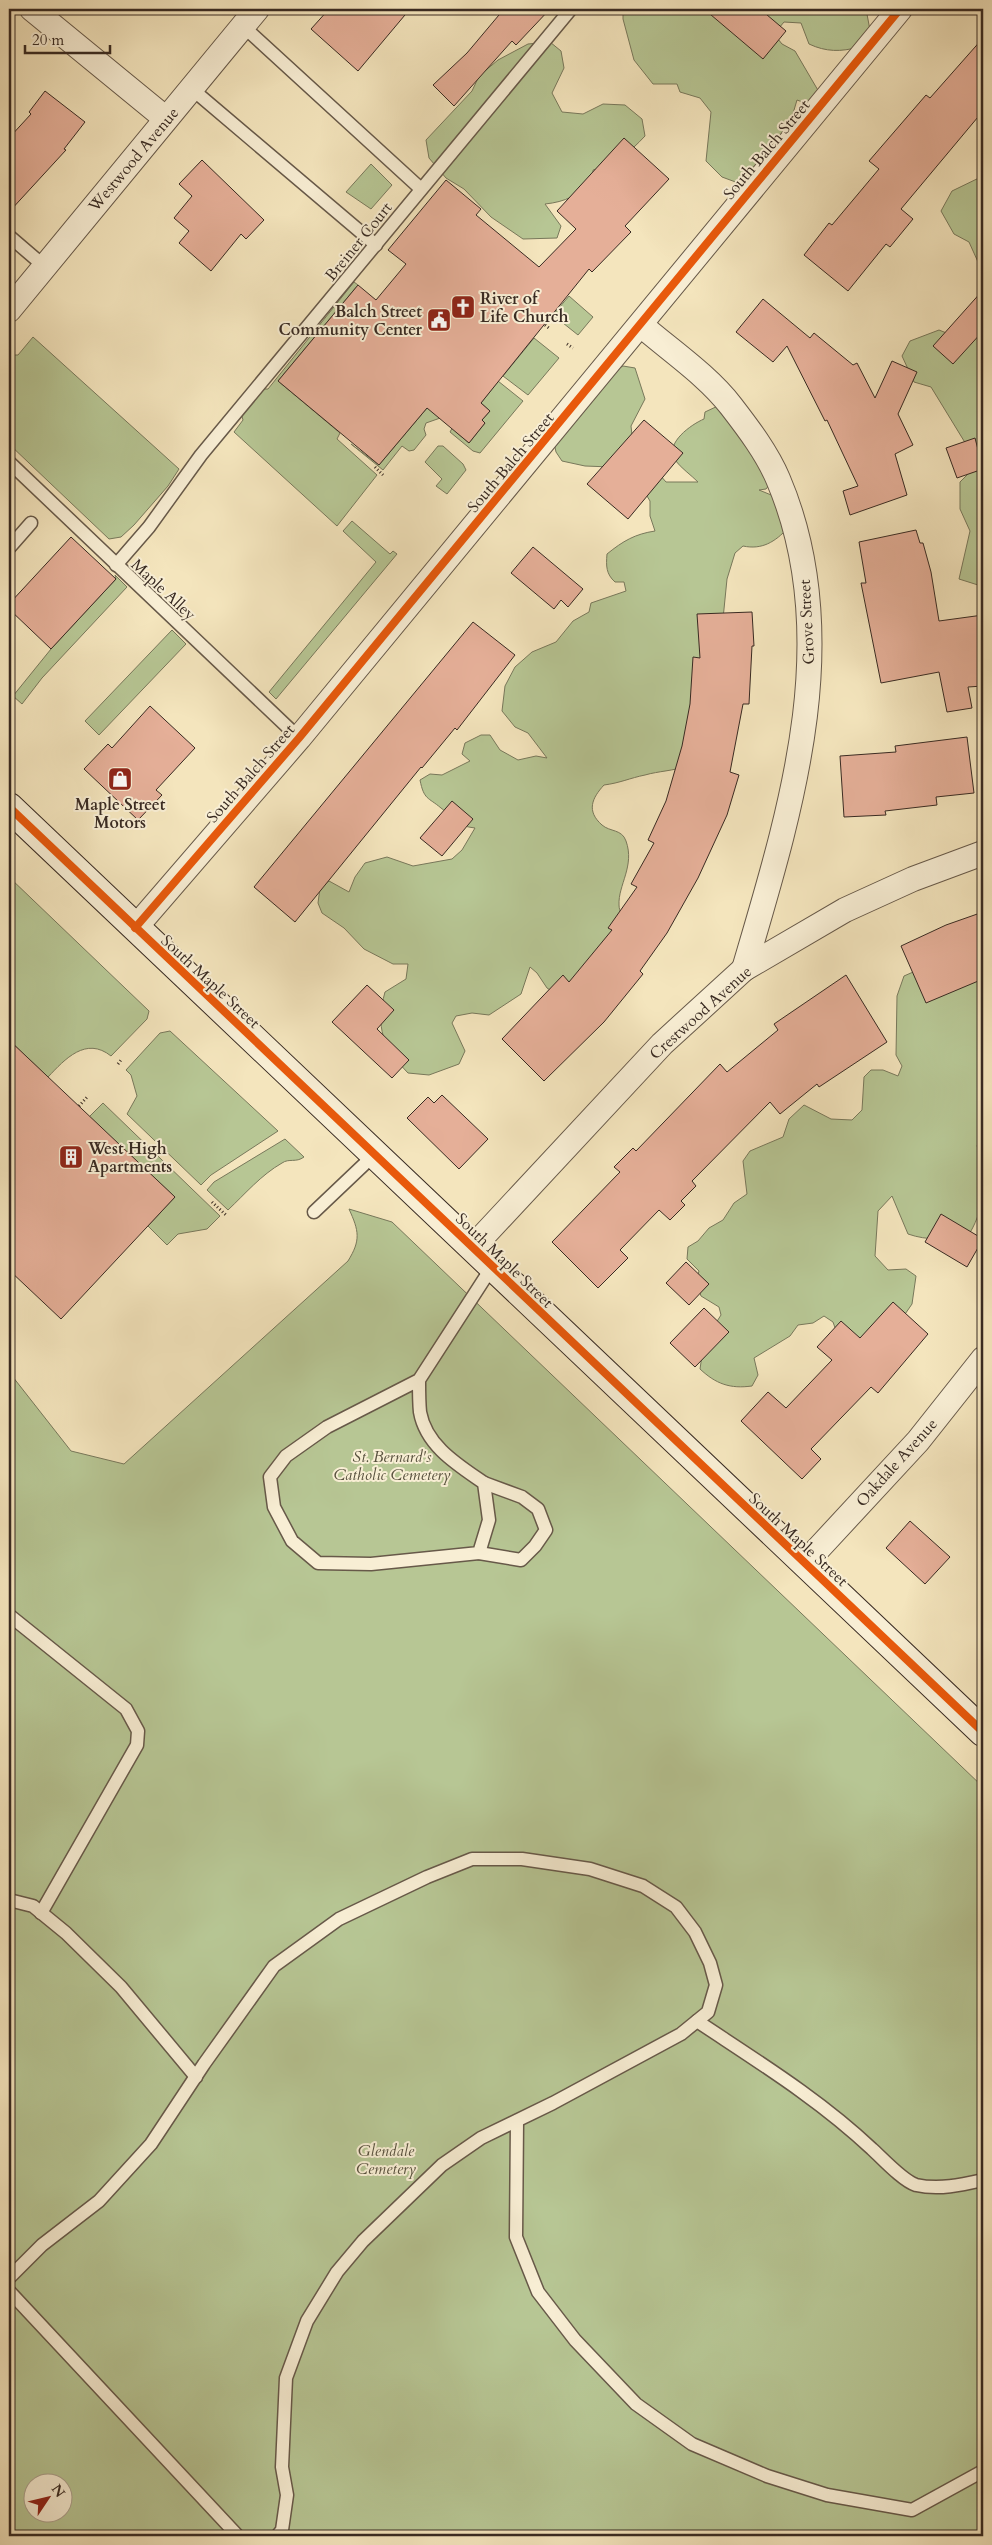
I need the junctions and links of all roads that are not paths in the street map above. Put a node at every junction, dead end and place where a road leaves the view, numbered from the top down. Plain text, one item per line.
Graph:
1 (32, 9) edge
2 (571, 9) edge
3 (900, 9) edge
4 (250, 17) edge
5 (192, 89) junction
6 (165, 118) junction
7 (421, 189) junction
8 (9, 236) edge
9 (376, 245) junction
10 (44, 266) junction
11 (9, 310) edge
12 (641, 325) junction
13 (9, 462) edge
14 (31, 523) dead end
15 (9, 548) edge
16 (116, 565) junction
17 (299, 738) junction
18 (9, 809) edge
19 (983, 853) edge
20 (135, 928) junction
21 (744, 969) junction
22 (374, 1155) junction
23 (314, 1212) dead end
24 (472, 1248) junction
25 (492, 1267) junction
26 (983, 1359) edge
27 (419, 1380) junction
28 (484, 1483) junction
29 (479, 1553) junction
30 (805, 1563) junction
31 (9, 1615) edge
32 (983, 1732) edge
33 (9, 1900) edge
34 (41, 1913) junction
35 (697, 2021) junction
36 (196, 2077) junction
37 (517, 2121) junction
38 (983, 2180) edge
39 (9, 2278) edge
40 (9, 2291) edge
41 (983, 2471) edge
42 (238, 2536) edge
43 (277, 2536) edge

1 - 6 street
2 - 7 lane, Breiner Court
3 - 12 street, South Balch Street
4 - 5 street, Westwood Avenue
4 - 7 lane
5 - 6 street, Westwood Avenue
5 - 9 lane
6 - 10 street, Westwood Avenue
7 - 9 lane, Breiner Court
8 - 10 lane
9 - 16 lane, Breiner Court
10 - 11 street, Westwood Avenue
12 - 17 street, South Balch Street
12 - 21 street, Grove Street
13 - 16 lane, Maple Alley
14 - 15 lane
16 - 17 lane, Maple Alley
17 - 20 street, South Balch Street
18 - 20 main road, South Maple Street
19 - 21 street, Crestwood Avenue
20 - 22 main road, South Maple Street
21 - 24 street, Crestwood Avenue
22 - 23 lane
22 - 24 main road, South Maple Street
24 - 25 main road, South Maple Street
25 - 27 lane
25 - 30 main road, South Maple Street
26 - 30 street, Oakdale Avenue
27 - 28 lane
27 - 29 lane
28 - 29 lane
28 - 29 lane
30 - 32 main road, South Maple Street
31 - 34 lane
33 - 34 lane
34 - 36 lane
35 - 36 lane
35 - 37 lane
35 - 38 lane
36 - 39 lane
37 - 41 lane
37 - 43 lane
40 - 42 lane

